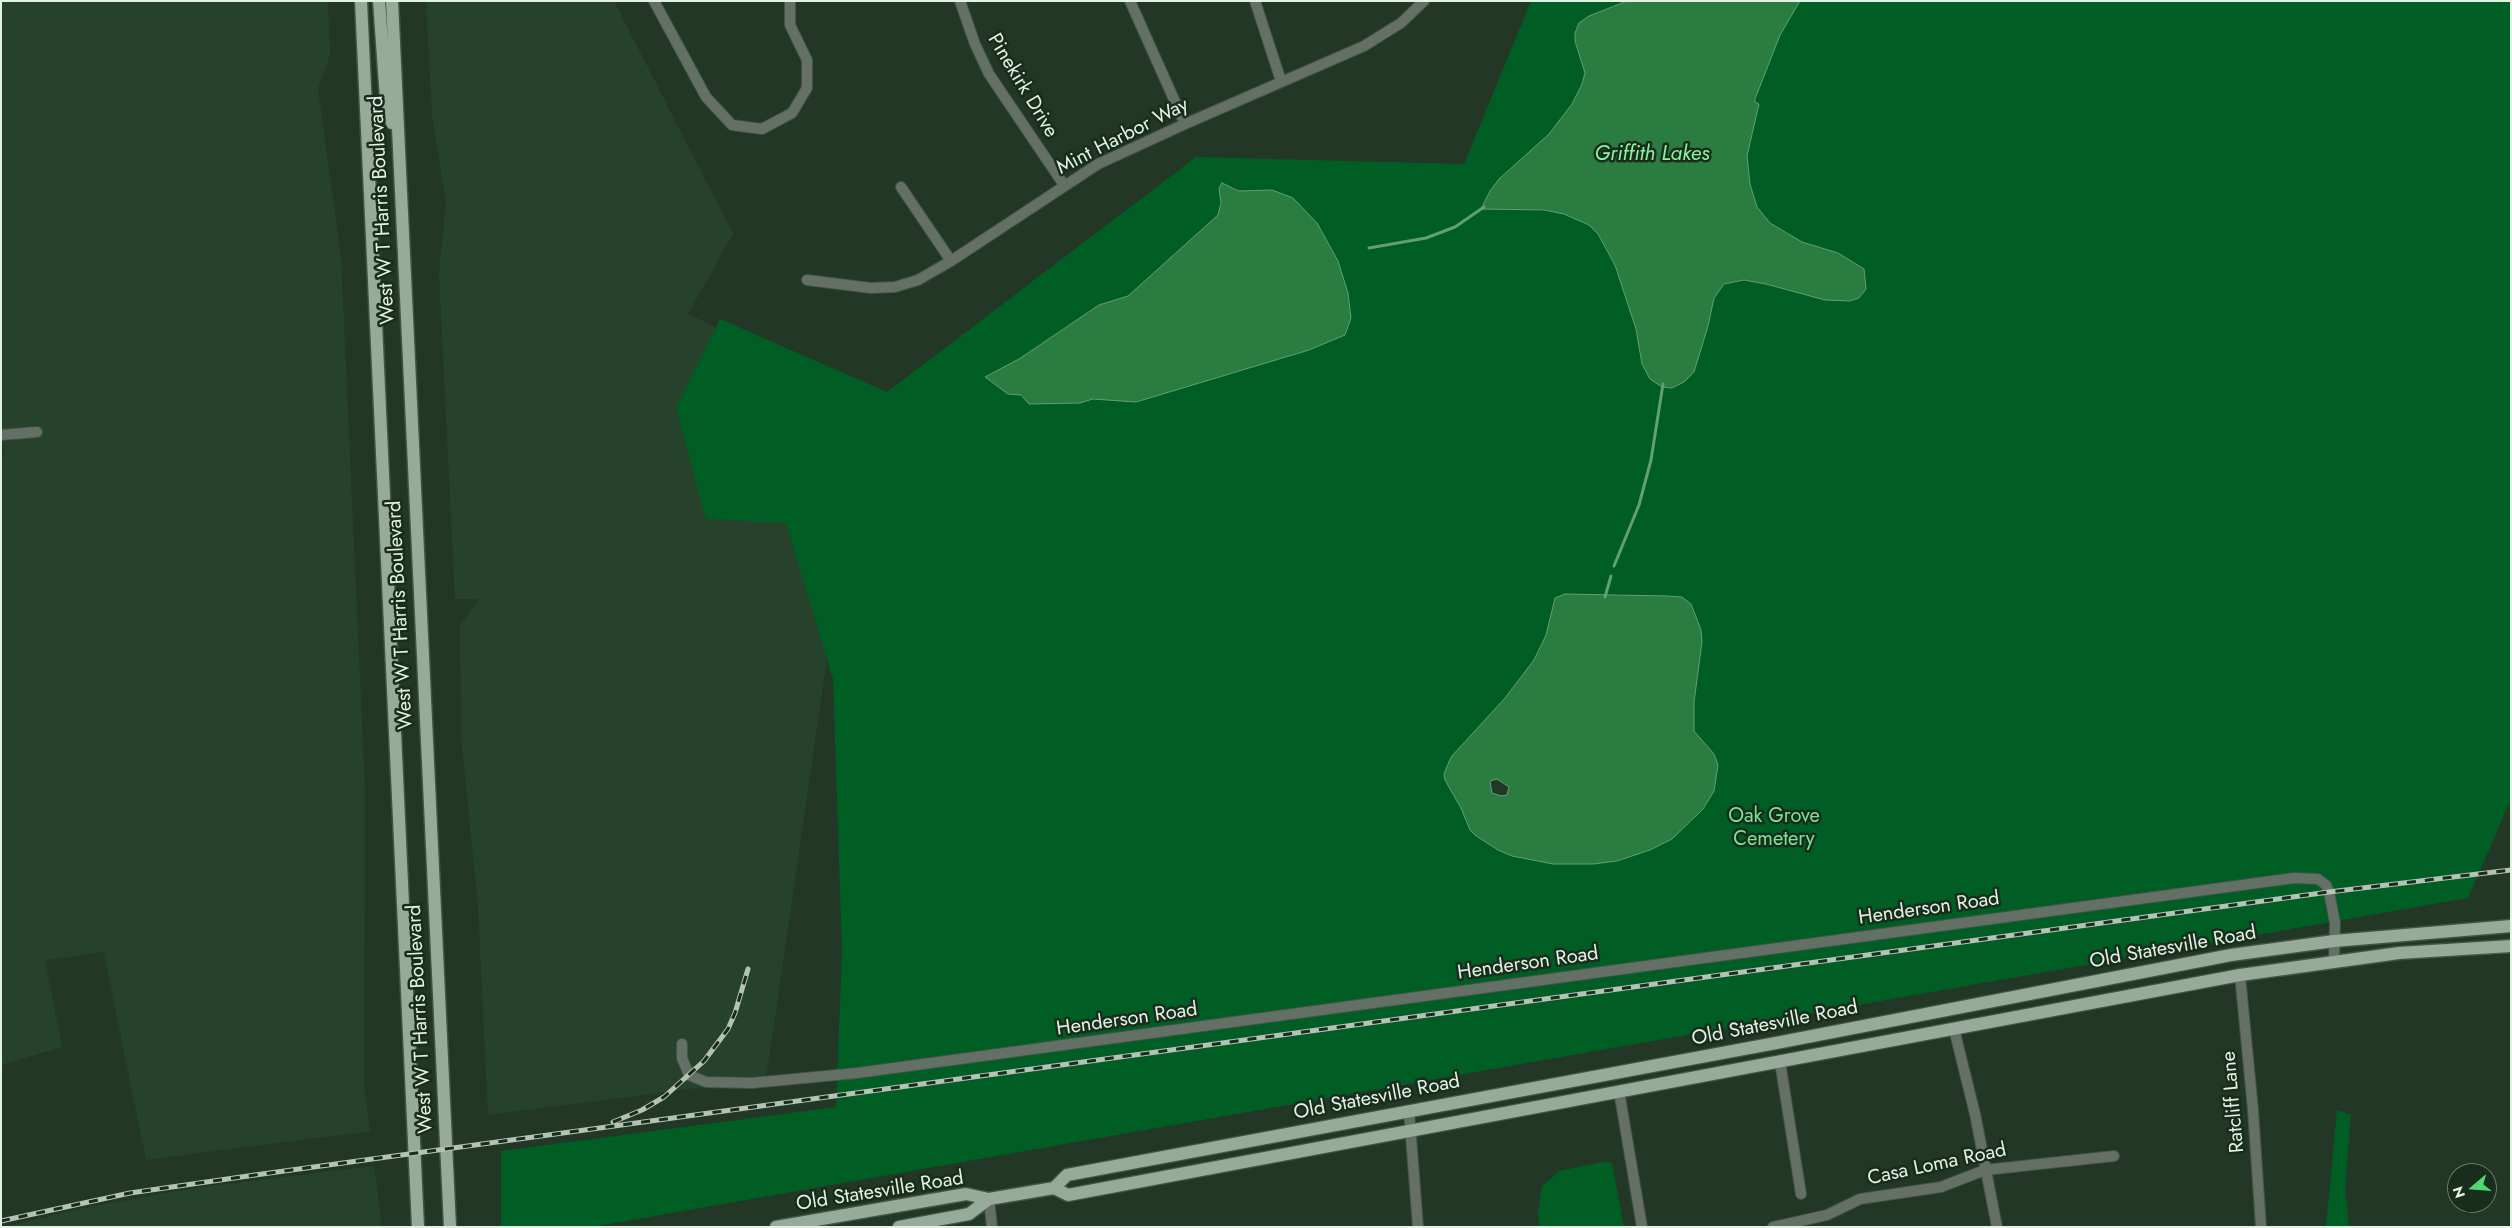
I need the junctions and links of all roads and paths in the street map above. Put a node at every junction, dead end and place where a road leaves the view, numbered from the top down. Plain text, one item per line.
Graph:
1 (361, 1) edge
2 (379, 1) edge
3 (392, 1) edge
4 (654, 1) edge
5 (790, 1) edge
6 (960, 1) edge
7 (1130, 1) edge
8 (1255, 1) edge
9 (1424, 1) edge
10 (1281, 81) junction
11 (1185, 124) junction
12 (400, 160) junction
13 (1064, 185) junction
14 (901, 187) dead end
15 (951, 261) junction
16 (807, 280) dead end
17 (37, 432) dead end
18 (1, 435) edge
19 (2511, 926) edge
20 (2334, 941) junction
21 (2511, 946) edge
22 (2334, 961) junction
23 (2240, 975) junction
24 (1954, 1029) junction
25 (682, 1044) dead end
26 (1780, 1062) junction
27 (1619, 1092) junction
28 (1409, 1111) junction
29 (1410, 1129) junction
30 (2114, 1156) dead end
31 (1986, 1170) junction
32 (1054, 1188) junction
33 (1801, 1194) dead end
34 (988, 1199) junction
35 (418, 1227) edge
36 (450, 1227) edge
37 (776, 1227) edge
38 (899, 1227) edge
39 (992, 1227) edge
40 (1418, 1227) edge
41 (1642, 1227) edge
42 (1772, 1227) edge
43 (1997, 1227) edge
44 (2261, 1227) edge

1 - 35 main road, West W T Harris Boulevard
2 - 12 main road
3 - 12 main road, West W T Harris Boulevard
4 - 5 street
6 - 13 street, Pinekirk Drive
7 - 11 street
8 - 10 street
9 - 10 street, Mint Harbor Way
10 - 11 street, Mint Harbor Way
11 - 13 street, Mint Harbor Way
12 - 36 main road, West W T Harris Boulevard
13 - 15 street, Mint Harbor Way
14 - 15 street
15 - 16 street, Mint Harbor Way
17 - 18 street
19 - 20 main road, Old Statesville Road
20 - 22 street, Henderson Road
20 - 25 street, Henderson Road
20 - 28 main road, Old Statesville Road
21 - 22 main road, Old Statesville Road
22 - 23 main road, Old Statesville Road
23 - 24 main road, Old Statesville Road
23 - 44 street, Ratcliff Lane
24 - 26 main road, Old Statesville Road
24 - 31 street
26 - 27 main road, Old Statesville Road
26 - 33 street
27 - 29 main road, Old Statesville Road
27 - 41 street
28 - 29 street
28 - 32 main road, Old Statesville Road
29 - 32 main road, Old Statesville Road
29 - 40 street
30 - 31 street, Casa Loma Road
31 - 42 street, Casa Loma Road
31 - 43 street
32 - 34 main road, Old Statesville Road
34 - 37 main road, Old Statesville Road
34 - 38 main road, Old Statesville Road
34 - 39 street

